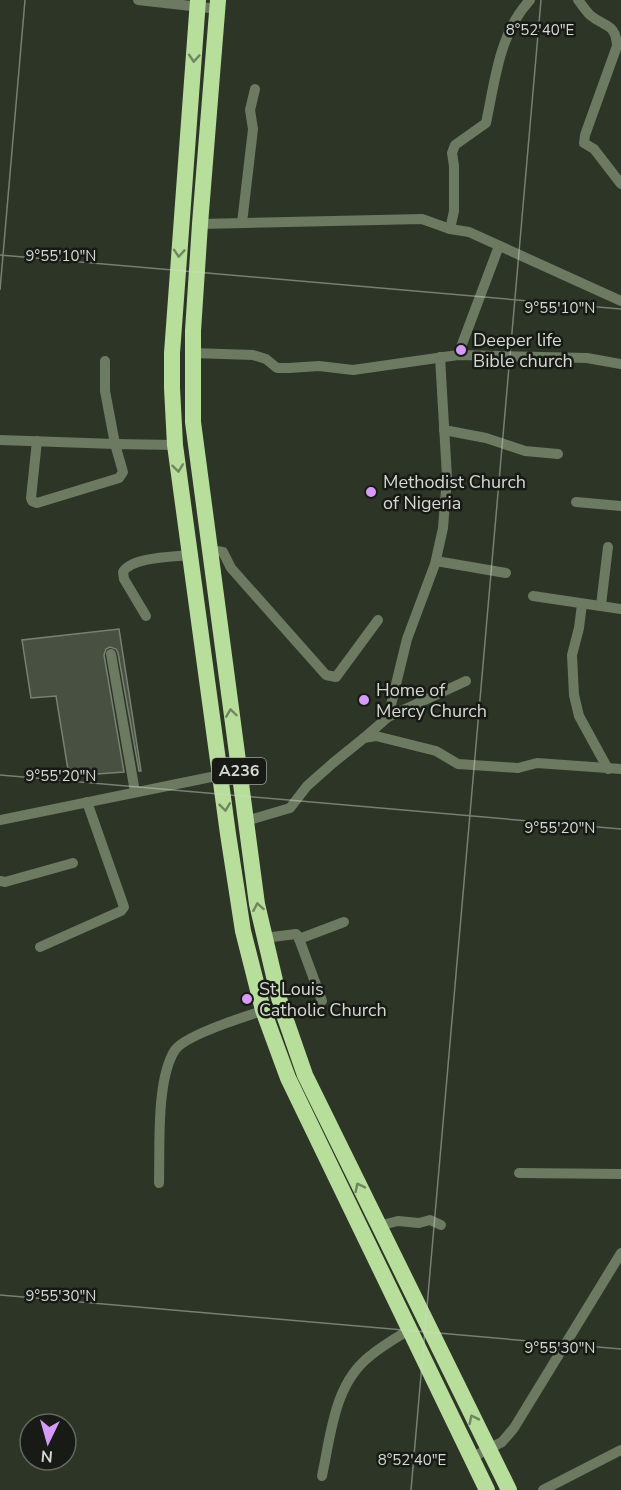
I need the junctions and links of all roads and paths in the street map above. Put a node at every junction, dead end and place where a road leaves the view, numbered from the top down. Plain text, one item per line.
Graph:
1 (138, 0) edge
2 (530, 0) edge
3 (578, 0) edge
4 (198, 4) edge
5 (218, 4) edge
6 (255, 89) dead end
7 (621, 184) edge
8 (242, 223) junction
9 (200, 224) junction
10 (450, 229) junction
11 (499, 246) junction
12 (621, 301) edge
13 (192, 353) junction
14 (458, 355) junction
15 (440, 357) junction
16 (105, 361) dead end
17 (621, 364) edge
18 (193, 422) junction
19 (174, 423) junction
20 (444, 430) junction
21 (0, 440) edge
22 (37, 441) junction
23 (115, 444) junction
24 (175, 445) junction
25 (558, 454) dead end
26 (576, 502) dead end
27 (621, 506) edge
28 (608, 548) dead end
29 (209, 551) junction
30 (189, 555) junction
31 (436, 561) junction
32 (506, 573) dead end
33 (533, 596) dead end
34 (582, 604) junction
35 (601, 605) junction
36 (621, 609) edge
37 (146, 616) dead end
38 (378, 620) dead end
39 (111, 654) dead end
40 (466, 681) dead end
41 (388, 717) junction
42 (364, 738) junction
43 (608, 769) junction
44 (621, 769) edge
45 (221, 775) junction
46 (135, 792) junction
47 (87, 802) junction
48 (0, 820) edge
49 (246, 821) junction
50 (73, 863) dead end
51 (0, 881) edge
52 (344, 922) dead end
53 (264, 939) junction
54 (299, 939) junction
55 (40, 947) dead end
56 (322, 1001) dead end
57 (281, 1006) junction
58 (263, 1010) junction
59 (519, 1173) dead end
60 (621, 1174) edge
61 (159, 1183) dead end
62 (441, 1225) dead end
63 (378, 1226) junction
64 (621, 1253) edge
65 (409, 1330) junction
66 (488, 1450) junction
67 (621, 1450) edge
68 (471, 1458) junction
69 (322, 1476) dead end
70 (487, 1490) edge
71 (509, 1490) edge
72 (543, 1490) edge

1 - 4 street
2 - 10 street
3 - 7 street
4 - 5 street
4 -> 19 highway, A236
5 - 9 highway, A236
6 - 8 street
8 - 9 street
8 - 10 street
9 - 13 highway, A236
10 - 11 street
11 - 12 street
11 - 14 street
13 - 15 street
13 - 18 highway, A236
14 - 15 street
14 - 17 street
15 - 20 street
16 - 23 street
18 - 19 highway
18 - 29 highway, A236
19 - 24 highway, A236
20 - 25 street
20 - 31 street
21 - 22 street
22 - 23 street
22 - 23 street
23 - 24 street
24 -> 30 highway, A236
26 - 27 street
28 - 35 street
29 - 30 highway
29 - 38 street
49 -> 29 highway, A236
30 - 37 street
30 - 45 highway, A236
31 - 32 street
31 - 41 street
33 - 34 street
34 - 35 street
34 - 43 street
35 - 36 street
39 - 46 street
40 - 41 street
41 - 42 street
42 - 43 street
42 - 49 street
43 - 44 street
45 - 46 street
45 -> 58 highway, A236
46 - 47 street
47 - 48 street
47 - 55 street
53 -> 49 highway, A236
50 - 51 street
52 - 54 street
53 - 54 street
53 - 57 highway, A236
54 - 56 street
57 - 58 street
63 -> 57 highway, A236
58 - 61 street
58 - 65 highway, A236
59 - 60 street
62 - 63 street
66 -> 63 highway, A236
64 - 66 street
65 - 68 highway, A236
65 - 69 street
66 - 68 street
66 - 71 highway, A236
67 - 72 street
68 - 70 highway, A236

